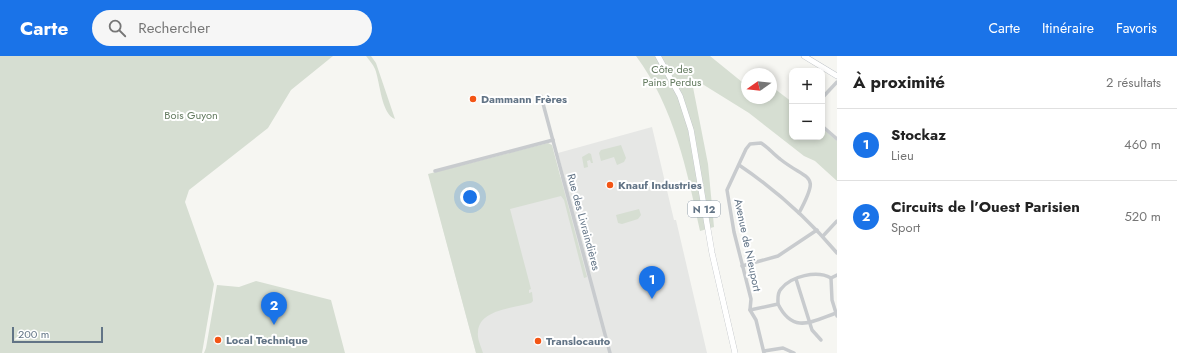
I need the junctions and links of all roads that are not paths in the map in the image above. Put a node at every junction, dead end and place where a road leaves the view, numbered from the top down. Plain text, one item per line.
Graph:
1 (657, 56) edge
2 (804, 56) edge
3 (837, 76) edge
4 (837, 82) edge
5 (825, 95) edge
6 (541, 96) dead end
7 (825, 129) edge
8 (837, 139) edge
9 (553, 140) junction
10 (739, 165) junction
11 (435, 171) dead end
12 (799, 213) junction
13 (837, 221) edge
14 (817, 230) junction
15 (823, 236) junction
16 (837, 253) edge
17 (742, 266) junction
18 (837, 275) edge
19 (831, 278) junction
20 (796, 279) junction
21 (778, 304) junction
22 (750, 310) junction
23 (837, 315) edge
24 (809, 322) junction
25 (821, 340) dead end
26 (764, 352) edge
27 (610, 353) edge
28 (735, 353) edge
29 (794, 353) edge

1 - 28 main road, N 12
2 - 3 street
4 - 5 street
6 - 9 street, Rue des Livraindières
7 - 8 street
9 - 11 street
9 - 27 street, Rue des Livraindières
10 - 12 street
10 - 12 street, Avenue de Nieuport
10 - 17 street, Avenue de Nieuport
12 - 14 street
13 - 15 street
14 - 15 street
14 - 17 street
15 - 16 street
17 - 22 street, Avenue de Nieuport
18 - 19 street
19 - 20 street
19 - 23 street
20 - 21 street
20 - 24 street
21 - 22 street
21 - 24 street
22 - 26 street, Avenue de Nieuport
23 - 24 street
24 - 25 street
26 - 29 street

